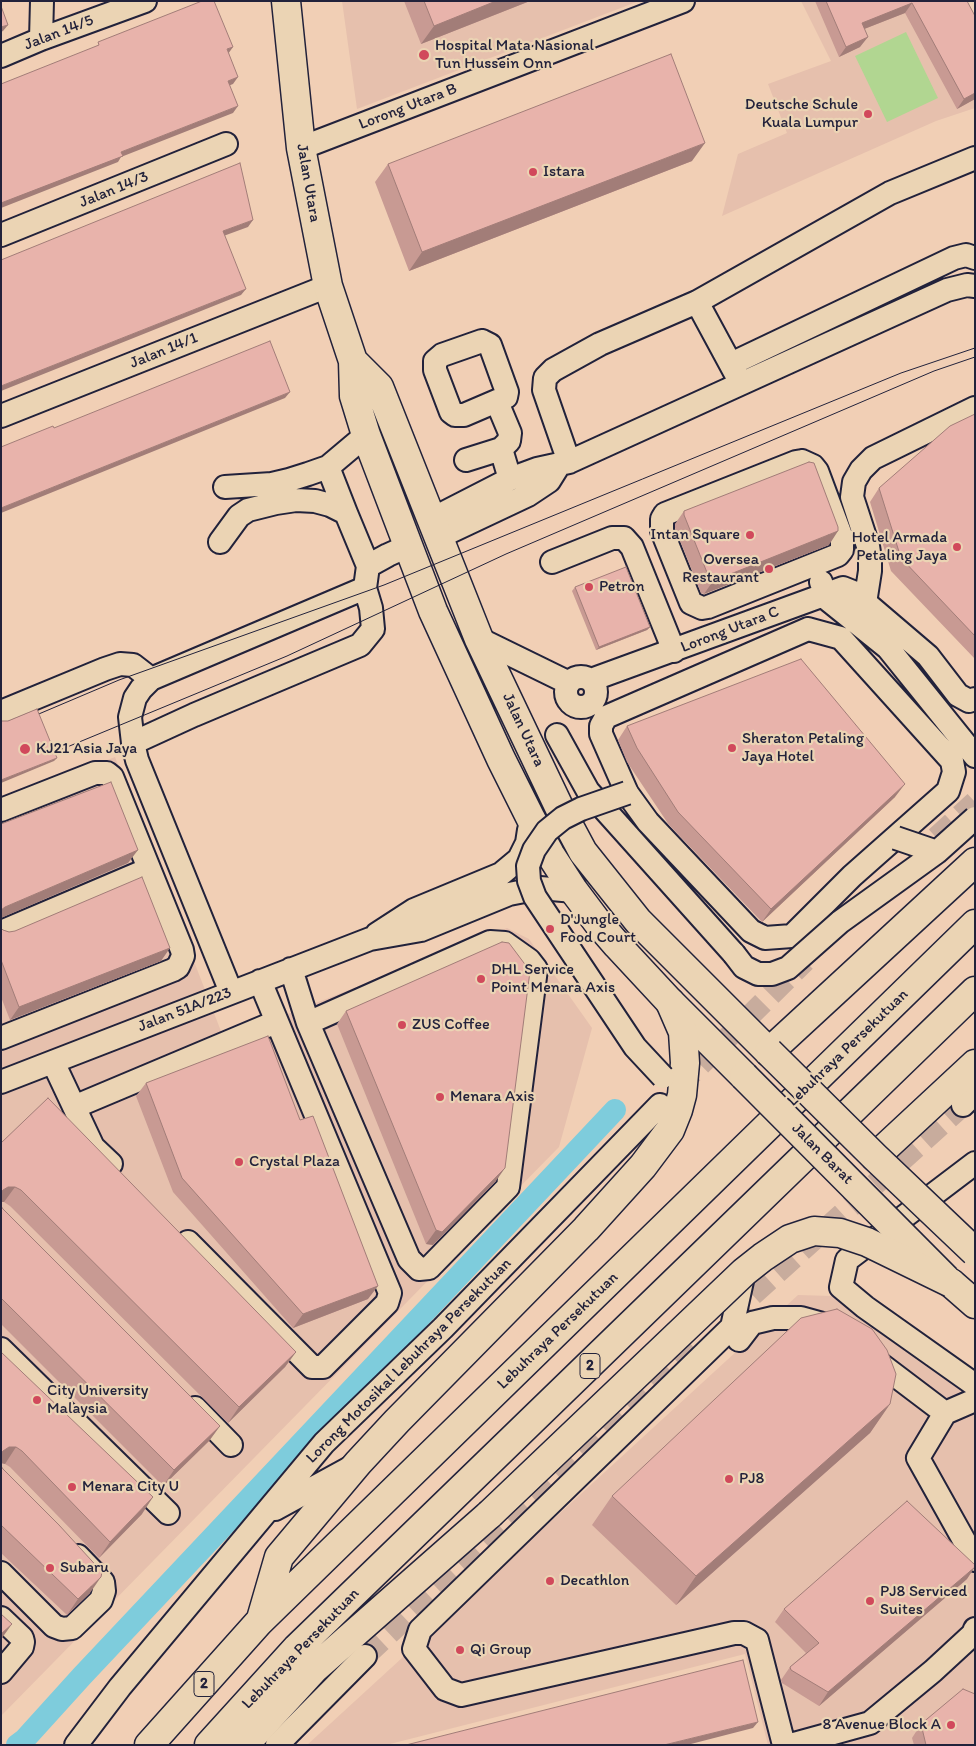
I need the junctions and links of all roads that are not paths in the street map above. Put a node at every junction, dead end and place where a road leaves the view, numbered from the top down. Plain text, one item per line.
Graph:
1 (42, 1) edge
2 (145, 1) edge
3 (286, 1) edge
4 (683, 1) edge
5 (42, 39) junction
6 (1, 56) edge
7 (226, 144) dead end
8 (301, 148) junction
9 (975, 158) edge
10 (1, 235) edge
11 (975, 258) edge
12 (328, 286) junction
13 (975, 286) edge
14 (697, 302) junction
15 (352, 361) junction
16 (736, 373) junction
17 (497, 402) dead end
18 (975, 408) edge
19 (1, 416) edge
20 (366, 435) junction
21 (501, 449) junction
22 (466, 460) dead end
23 (564, 463) junction
24 (328, 466) junction
25 (510, 479) junction
26 (224, 487) dead end
27 (292, 490) junction
28 (346, 512) junction
29 (435, 528) junction
30 (220, 542) dead end
31 (408, 546) junction
32 (552, 562) dead end
33 (814, 565) junction
34 (367, 577) junction
35 (826, 596) junction
36 (865, 602) junction
37 (717, 603) junction
38 (726, 631) junction
39 (480, 639) junction
40 (674, 651) junction
41 (151, 679) junction
42 (591, 680) junction
43 (569, 683) junction
44 (975, 699) edge
45 (580, 707) junction
46 (1, 712) edge
47 (557, 735) junction
48 (133, 743) junction
49 (975, 756) edge
50 (540, 766) junction
51 (627, 793) junction
52 (1, 810) edge
53 (975, 818) edge
54 (531, 819) junction
55 (896, 838) junction
56 (937, 852) junction
57 (975, 862) edge
58 (150, 869) junction
59 (852, 876) junction
60 (574, 891) junction
61 (840, 922) junction
62 (975, 924) edge
63 (1, 932) edge
64 (370, 939) junction
65 (291, 969) junction
66 (260, 981) junction
67 (975, 991) edge
68 (231, 992) junction
69 (670, 1002) junction
70 (276, 1022) junction
71 (308, 1023) junction
72 (1, 1038) edge
73 (769, 1052) junction
74 (53, 1062) junction
75 (975, 1064) edge
76 (1, 1082) edge
77 (668, 1092) junction
78 (74, 1107) junction
79 (875, 1157) junction
80 (975, 1164) edge
81 (128, 1182) edge
82 (176, 1230) edge
83 (975, 1252) edge
84 (744, 1272) junction
85 (951, 1283) junction
86 (975, 1304) edge
87 (853, 1327) junction
88 (739, 1340) dead end
89 (1, 1349) edge
90 (975, 1386) edge
91 (182, 1396) edge
92 (975, 1400) edge
93 (945, 1413) junction
94 (231, 1445) dead end
95 (358, 1463) junction
96 (168, 1513) dead end
97 (263, 1516) junction
98 (63, 1539) edge
99 (975, 1560) edge
100 (1, 1573) edge
101 (1, 1618) edge
102 (260, 1622) junction
103 (975, 1629) edge
104 (365, 1656) tunnel mouth
105 (314, 1669) junction
106 (1, 1672) edge
107 (297, 1724) junction
108 (76, 1745) edge
109 (149, 1745) edge
110 (209, 1745) edge
111 (242, 1745) edge
112 (277, 1745) edge
113 (784, 1745) edge
114 (790, 1745) edge

1 - 5 street
2 - 5 street, Jalan 14/5
3 - 8 main road, Jalan Utara
4 - 8 street, Lorong Utara B
5 - 6 street, Jalan 14/5
7 - 10 street, Jalan 14/3
8 - 12 main road, Jalan Utara
9 - 14 street
11 - 16 street
12 - 15 main road, Jalan Utara
12 - 19 street, Jalan 14/1
13 - 16 street
14 - 16 street
14 - 23 street
15 - 20 main road, Jalan Utara
15 - 29 main road, Jalan Utara
16 - 23 street
17 - 21 street
18 - 36 street
20 - 24 street
20 - 31 main road, Jalan Utara
21 - 22 street
21 - 25 street
23 - 25 street
23 - 29 street
24 - 27 street
24 - 28 street
25 - 29 street
26 - 27 street
27 - 28 street
27 - 30 street
28 - 34 street
29 - 39 main road, Jalan Utara
31 - 34 street
31 - 54 main road, Jalan Utara
32 - 40 street
33 - 35 street
33 - 37 street
33 - 37 street
34 - 41 street
34 - 48 street
35 - 36 street, Lorong Utara C
35 - 38 street, Lorong Utara C
35 - 49 street
36 - 44 street, Lorong Utara C
37 - 38 street
38 - 40 street, Lorong Utara C
39 - 43 street
39 - 50 main road, Jalan Utara
40 - 42 street, Lorong Utara C
41 - 46 street
41 - 48 street
42 - 43 street
42 - 45 street
43 - 45 street
45 - 47 street
47 - 50 street
47 - 61 street, bridge
48 - 68 street
50 - 73 main road, Jalan Utara
51 - 55 street
51 - 59 street
51 - 77 street, bridge
52 - 58 street
53 - 56 street, bridge
54 - 60 main road, Jalan Utara
54 - 64 street, Jalan 51A/223
55 - 56 street, bridge
55 - 59 street
56 - 61 street, bridge
57 - 73 main road
58 - 63 street
58 - 72 street
59 - 61 street
60 - 64 street, Jalan 51A/223
60 - 69 main road, Jalan Utara
62 - 102 main road, Lebuhraya Persekutuan / 2
64 - 65 street, Jalan 51A/223
65 - 66 street, Jalan 51A/223
65 - 71 street
66 - 68 street, Jalan 51A/223
66 - 70 street
67 - 110 main road, Lebuhraya Persekutuan / 2
68 - 74 street, Jalan 51A/223
69 - 77 main road
69 - 85 main road, Jalan Barat, bridge
70 - 78 street
70 - 82 street
71 - 71 street
73 - 79 main road, bridge
74 - 76 street, Jalan 51A/223
74 - 78 street
75 - 79 main road
77 - 95 main road
77 - 97 street, Lorong Motosikal Lebuhraya Persekutuan
78 - 81 street
79 - 83 main road, bridge
80 - 87 street
84 - 85 main road, bridge
84 - 105 main road, bridge
84 - 113 street
85 - 86 main road, Jalan Barat
87 - 88 street
87 - 90 street
87 - 93 street
89 - 96 street
91 - 94 street
92 - 93 street
93 - 99 street
95 - 97 street
95 - 102 main road
97 - 108 street, Lorong Motosikal Lebuhraya Persekutuan
98 - 100 street
101 - 106 street
102 - 109 main road, Lebuhraya Persekutuan / 2
103 - 114 street
104 - 107 street
105 - 107 street
105 - 111 main road
107 - 112 street

